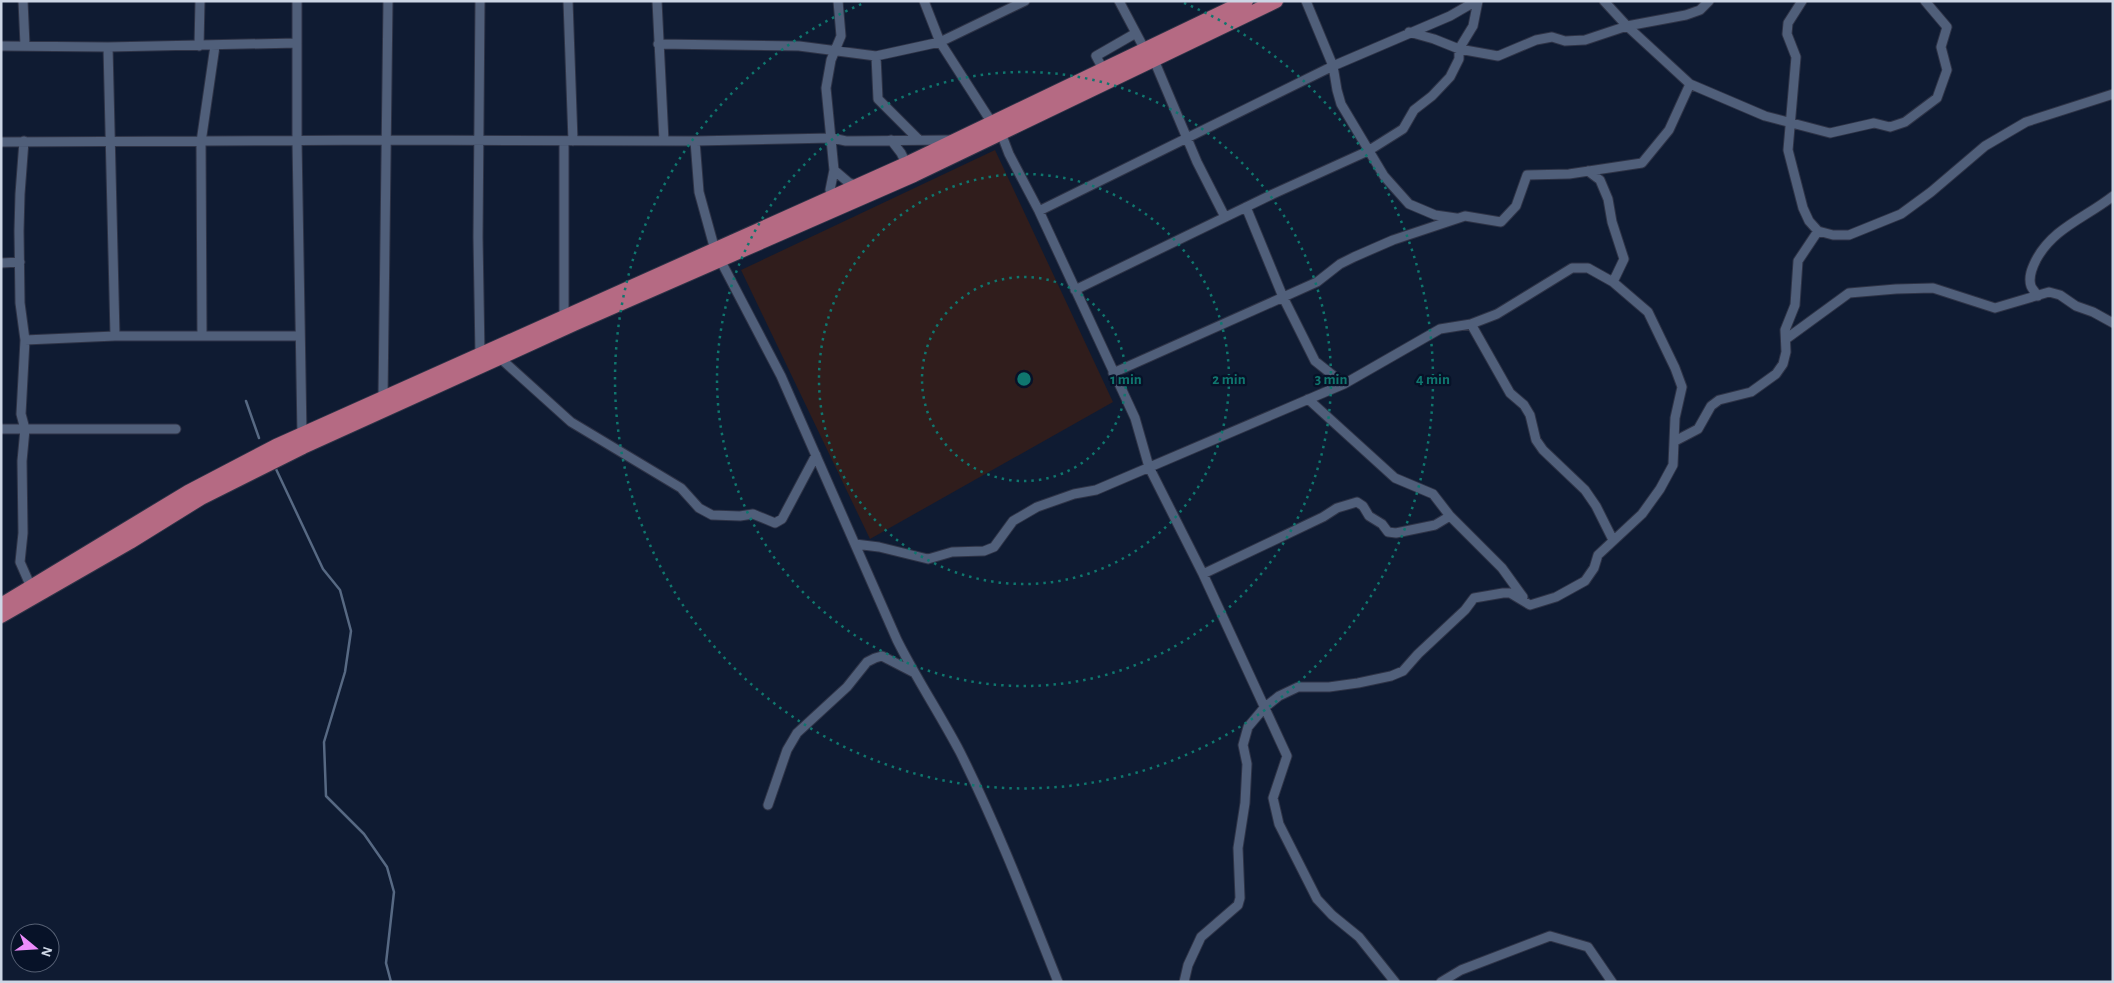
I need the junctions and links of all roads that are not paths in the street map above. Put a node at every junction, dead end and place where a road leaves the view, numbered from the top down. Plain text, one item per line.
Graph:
1 (23, 1) edge
2 (200, 1) edge
3 (297, 1) edge
4 (388, 1) edge
5 (480, 1) edge
6 (568, 1) edge
7 (657, 1) edge
8 (838, 1) edge
9 (924, 1) edge
10 (1025, 1) edge
11 (1119, 1) edge
12 (1276, 1) edge
13 (1306, 1) edge
14 (1477, 1) edge
15 (1604, 1) edge
16 (1710, 1) edge
17 (1802, 1) edge
18 (1925, 1) edge
19 (1239, 3) edge
20 (1627, 26) junction
21 (1409, 32) junction
22 (1136, 33) junction
23 (940, 42) junction
24 (297, 43) junction
25 (658, 44) junction
26 (25, 45) junction
27 (1, 46) edge
28 (199, 46) junction
29 (215, 46) junction
30 (108, 47) junction
31 (1459, 49) junction
32 (834, 52) junction
33 (1150, 55) junction
34 (876, 56) junction
35 (1333, 66) junction
36 (1107, 75) junction
37 (1690, 84) junction
38 (2113, 94) edge
39 (1791, 123) junction
40 (996, 128) junction
41 (832, 138) junction
42 (1186, 138) junction
43 (918, 139) junction
44 (387, 140) junction
45 (892, 140) junction
46 (958, 140) junction
47 (110, 141) junction
48 (297, 141) junction
49 (478, 141) junction
50 (695, 141) junction
51 (1, 142) edge
52 (24, 142) junction
53 (201, 142) junction
54 (568, 142) junction
55 (664, 142) junction
56 (1368, 151) junction
57 (910, 169) junction
58 (834, 170) junction
59 (1588, 171) junction
60 (856, 186) junction
61 (872, 192) junction
62 (2113, 196) edge
63 (832, 198) junction
64 (1246, 207) junction
65 (1039, 211) junction
66 (1225, 217) junction
67 (1459, 218) junction
68 (1818, 231) junction
69 (718, 254) junction
70 (20, 262) junction
71 (1, 263) edge
72 (1613, 282) junction
73 (1075, 290) junction
74 (2038, 296) junction
75 (1283, 297) junction
76 (564, 317) junction
77 (2113, 323) edge
78 (1471, 324) junction
79 (114, 336) junction
80 (202, 336) junction
81 (299, 336) junction
82 (1786, 339) junction
83 (25, 340) junction
84 (480, 355) junction
85 (500, 358) junction
86 (1113, 373) junction
87 (1344, 384) junction
88 (383, 397) junction
89 (1308, 399) junction
90 (1, 429) edge
91 (26, 429) junction
92 (176, 429) dead end
93 (302, 435) junction
94 (1675, 441) junction
95 (816, 456) junction
96 (1150, 467) junction
97 (1450, 516) junction
98 (1613, 540) junction
99 (855, 544) junction
100 (1203, 574) junction
101 (31, 587) junction
102 (1525, 600) junction
103 (1, 605) edge
104 (1, 616) edge
105 (913, 672) junction
106 (1264, 708) junction
107 (768, 805) dead end
108 (1058, 982) edge
109 (1184, 982) edge
110 (1395, 982) edge
111 (1441, 982) edge
112 (1612, 982) edge

1 - 26 street
2 - 28 street
3 - 24 street
4 - 44 street
5 - 49 street
6 - 54 street
7 - 25 street
8 - 32 street
9 - 23 street
10 - 23 street
11 - 22 street
12 - 33 main road
13 - 35 street
14 - 21 street
14 - 31 street
15 - 20 street
16 - 20 street
17 - 39 street
18 - 39 street
19 - 33 main road
20 - 31 street
20 - 37 street
21 - 31 street
21 - 35 street
22 - 33 street
22 - 36 street
23 - 34 street
23 - 40 street
24 - 29 street
24 - 48 street
25 - 32 street
25 - 55 street
26 - 27 street
26 - 30 street
28 - 29 street
28 - 30 street
29 - 53 street
30 - 47 street
31 - 56 street
32 - 34 street
32 - 41 street
33 - 36 main road
33 - 42 street
34 - 43 street
35 - 42 street
35 - 56 street
36 - 40 main road
37 - 39 street
37 - 59 street
38 - 68 street
39 - 68 street
40 - 46 main road
40 - 57 main road
40 - 65 street
41 - 45 street
41 - 50 street
41 - 58 street
42 - 65 street
42 - 66 street
43 - 45 street
43 - 46 street
44 - 48 street
44 - 49 street
44 - 88 street
45 - 57 street
46 - 57 main road
47 - 52 street
47 - 53 street
47 - 79 street
48 - 53 street
48 - 81 street
49 - 54 street
49 - 84 street
50 - 55 street
50 - 69 street
51 - 52 street
52 - 70 street
53 - 80 street
54 - 55 street
54 - 76 street
56 - 64 street
56 - 67 street
57 - 60 main road
57 - 61 main road
58 - 60 street
58 - 63 street
59 - 67 street
59 - 72 street
60 - 61 street
60 - 63 main road
61 - 69 main road
62 - 74 street
63 - 69 main road
64 - 66 street
64 - 75 street
65 - 73 street
66 - 73 street
67 - 75 street
68 - 82 street
69 - 76 main road
69 - 85 main road
69 - 95 street
70 - 71 street
70 - 83 street
72 - 78 street
72 - 94 street
73 - 86 street
74 - 77 street
74 - 82 street
75 - 86 street
75 - 87 street
76 - 84 main road
78 - 87 street
78 - 98 street
79 - 80 street
79 - 83 street
80 - 81 street
81 - 93 street
82 - 94 street
83 - 91 street
84 - 88 main road
85 - 95 street
85 - 104 main road
86 - 96 street
87 - 89 street
88 - 93 main road
89 - 96 street
89 - 97 street
90 - 91 street
91 - 92 street
91 - 101 street
93 - 101 main road
94 - 98 street
95 - 99 street
96 - 99 street
96 - 100 street
97 - 100 street
97 - 102 street
98 - 102 street
99 - 105 street
100 - 106 street
101 - 103 main road
102 - 106 street
105 - 107 street
105 - 108 street
106 - 109 street
106 - 110 street
111 - 112 street

